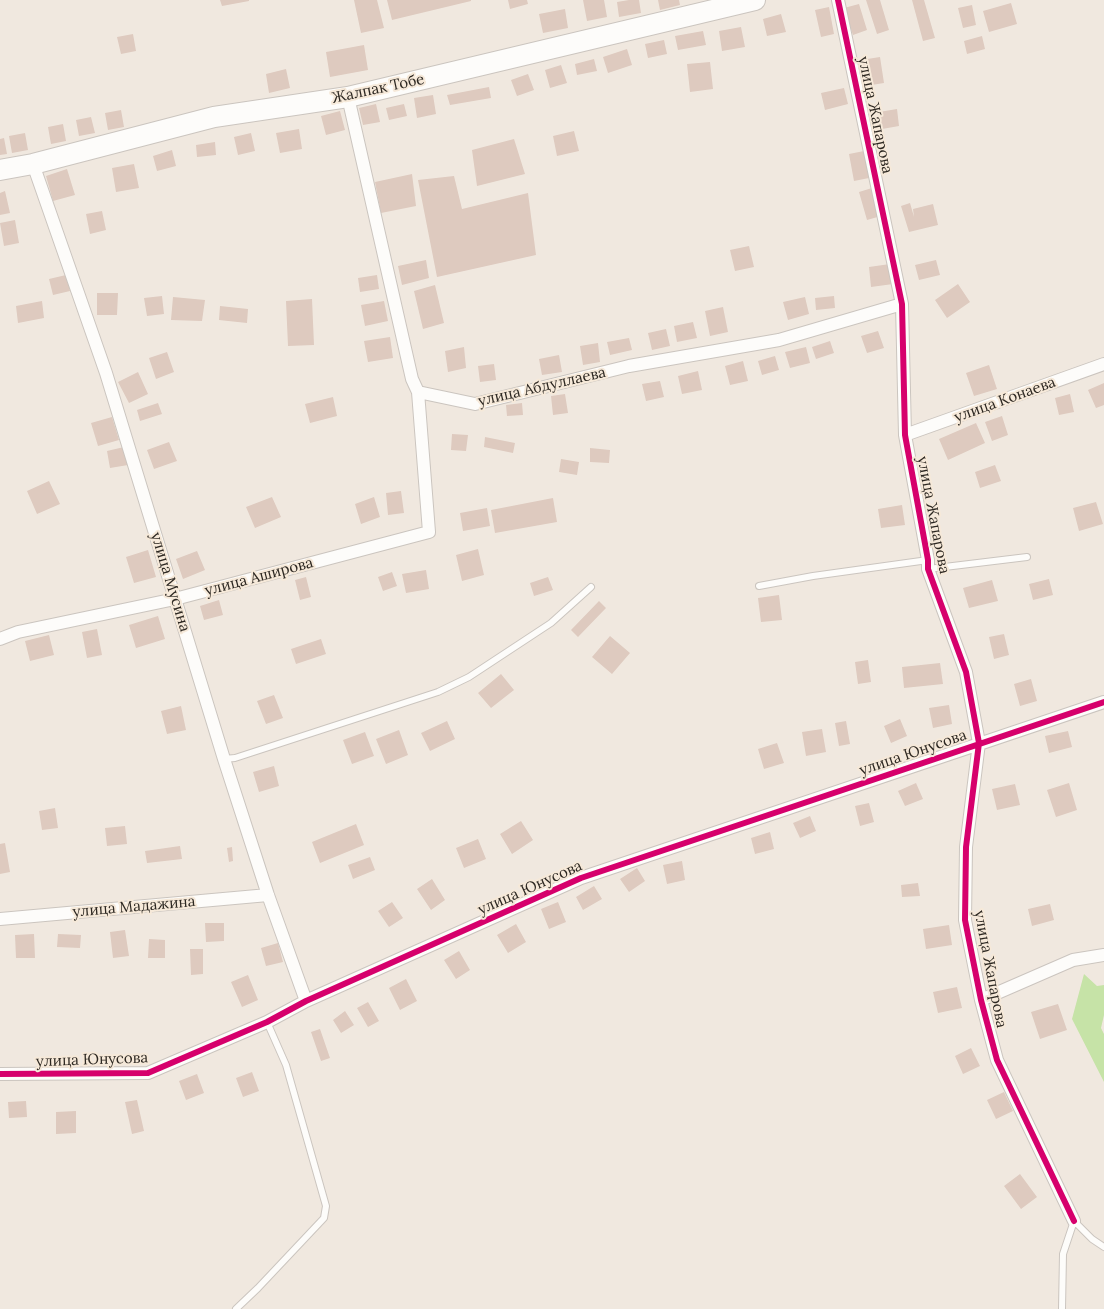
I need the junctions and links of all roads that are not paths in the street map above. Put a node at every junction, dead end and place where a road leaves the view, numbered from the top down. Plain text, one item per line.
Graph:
1 (755, 0) edge
2 (838, 0) edge
3 (348, 97) junction
4 (33, 164) junction
5 (0, 170) edge
6 (902, 304) junction
7 (1104, 364) edge
8 (418, 392) junction
9 (905, 435) junction
10 (1027, 557) dead end
11 (928, 565) junction
12 (759, 586) dead end
13 (591, 587) dead end
14 (175, 599) junction
15 (0, 638) edge
16 (1104, 702) edge
17 (979, 743) junction
18 (224, 759) junction
19 (268, 895) junction
20 (0, 919) edge
21 (1104, 956) edge
22 (981, 1000) junction
23 (306, 1001) junction
24 (267, 1022) junction
25 (0, 1074) edge
26 (1074, 1221) junction
27 (1104, 1247) edge
28 (236, 1309) edge
29 (1062, 1309) edge

1 - 3 main road, Жалпак Тобе
2 - 6 street, улица Жапарова
3 - 4 main road, Жалпак Тобе
3 - 8 street
4 - 5 main road, Жалпак Тобе
4 - 14 street, улица Мусина
6 - 8 street, улица Абдуллаева
6 - 9 street, улица Жапарова
7 - 9 street, улица Конаева
8 - 14 street, улица Аширова
9 - 11 street, улица Жапарова
10 - 11 lane
11 - 12 lane
11 - 17 street, улица Жапарова
13 - 18 lane
14 - 15 street, улица Аширова
14 - 18 street, улица Мусина
16 - 17 street, улица Юнусова
17 - 22 street, улица Жапарова
17 - 23 street, улица Юнусова
18 - 19 street, улица Мусина
19 - 20 street, улица Мадажина
19 - 23 street, улица Мусина
21 - 22 street
22 - 26 street, улица Жапарова
23 - 24 street, улица Юнусова
24 - 25 street, улица Юнусова
24 - 28 lane
26 - 27 lane
26 - 29 lane

